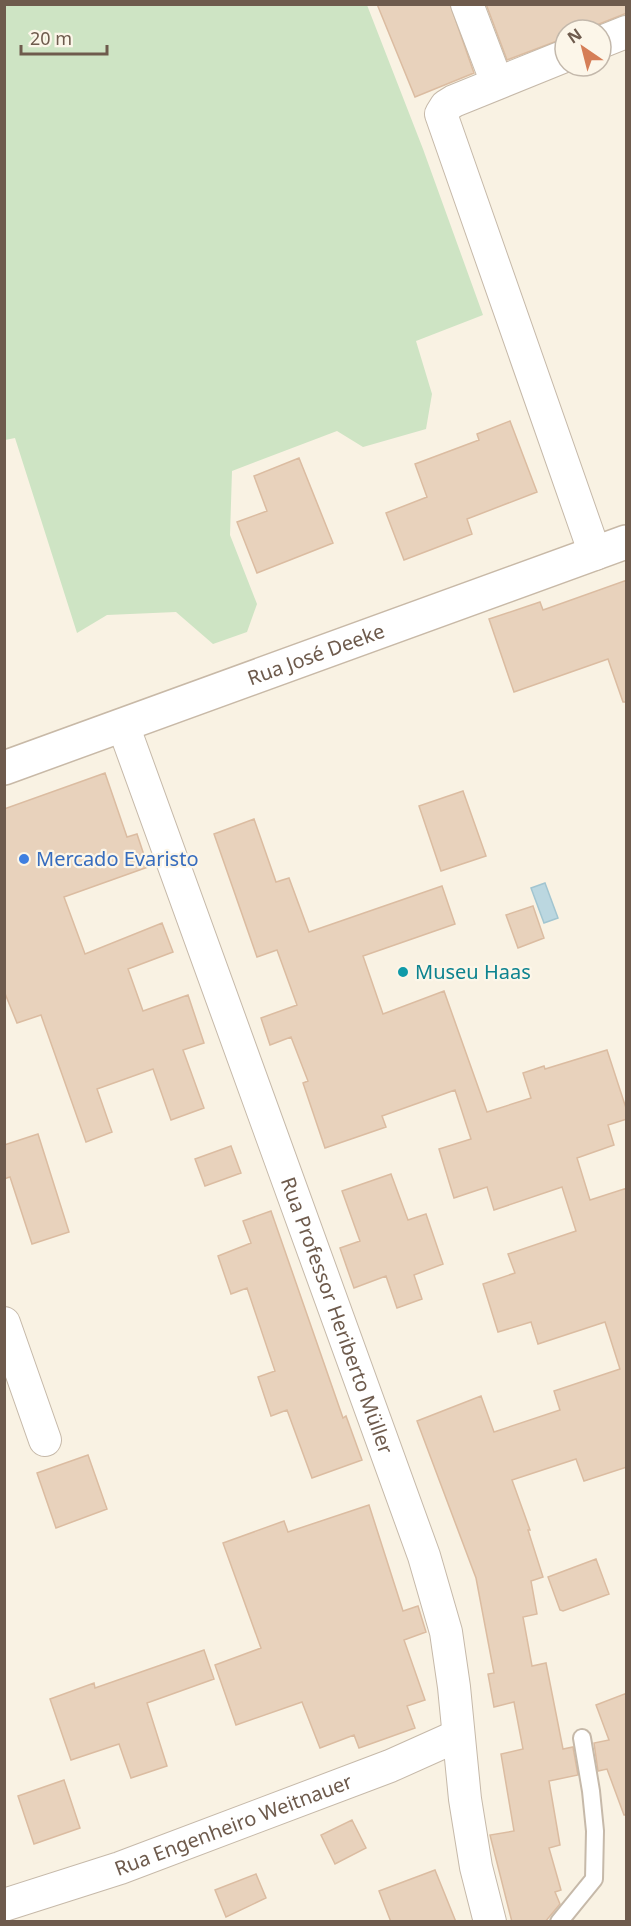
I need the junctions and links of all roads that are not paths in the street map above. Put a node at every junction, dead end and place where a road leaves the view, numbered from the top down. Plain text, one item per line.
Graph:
1 (467, 4) edge
2 (553, 62) edge
3 (497, 83) junction
4 (627, 542) edge
5 (595, 554) junction
6 (123, 725) junction
7 (4, 768) edge
8 (4, 1323) edge
9 (45, 1440) dead end
10 (457, 1736) junction
11 (582, 1738) dead end
12 (4, 1905) edge
13 (490, 1922) edge
14 (559, 1922) edge

1 - 3 street
2 - 3 street
3 - 5 street
4 - 5 street, Rua José Deeke
5 - 6 street, Rua José Deeke
6 - 7 street, Rua José Deeke
6 - 10 street, Rua Professor Heriberto Müller
8 - 9 street
10 - 12 street, Rua Engenheiro Weitnauer
10 - 13 street, Rua Professor Heriberto Müller
11 - 14 lane

